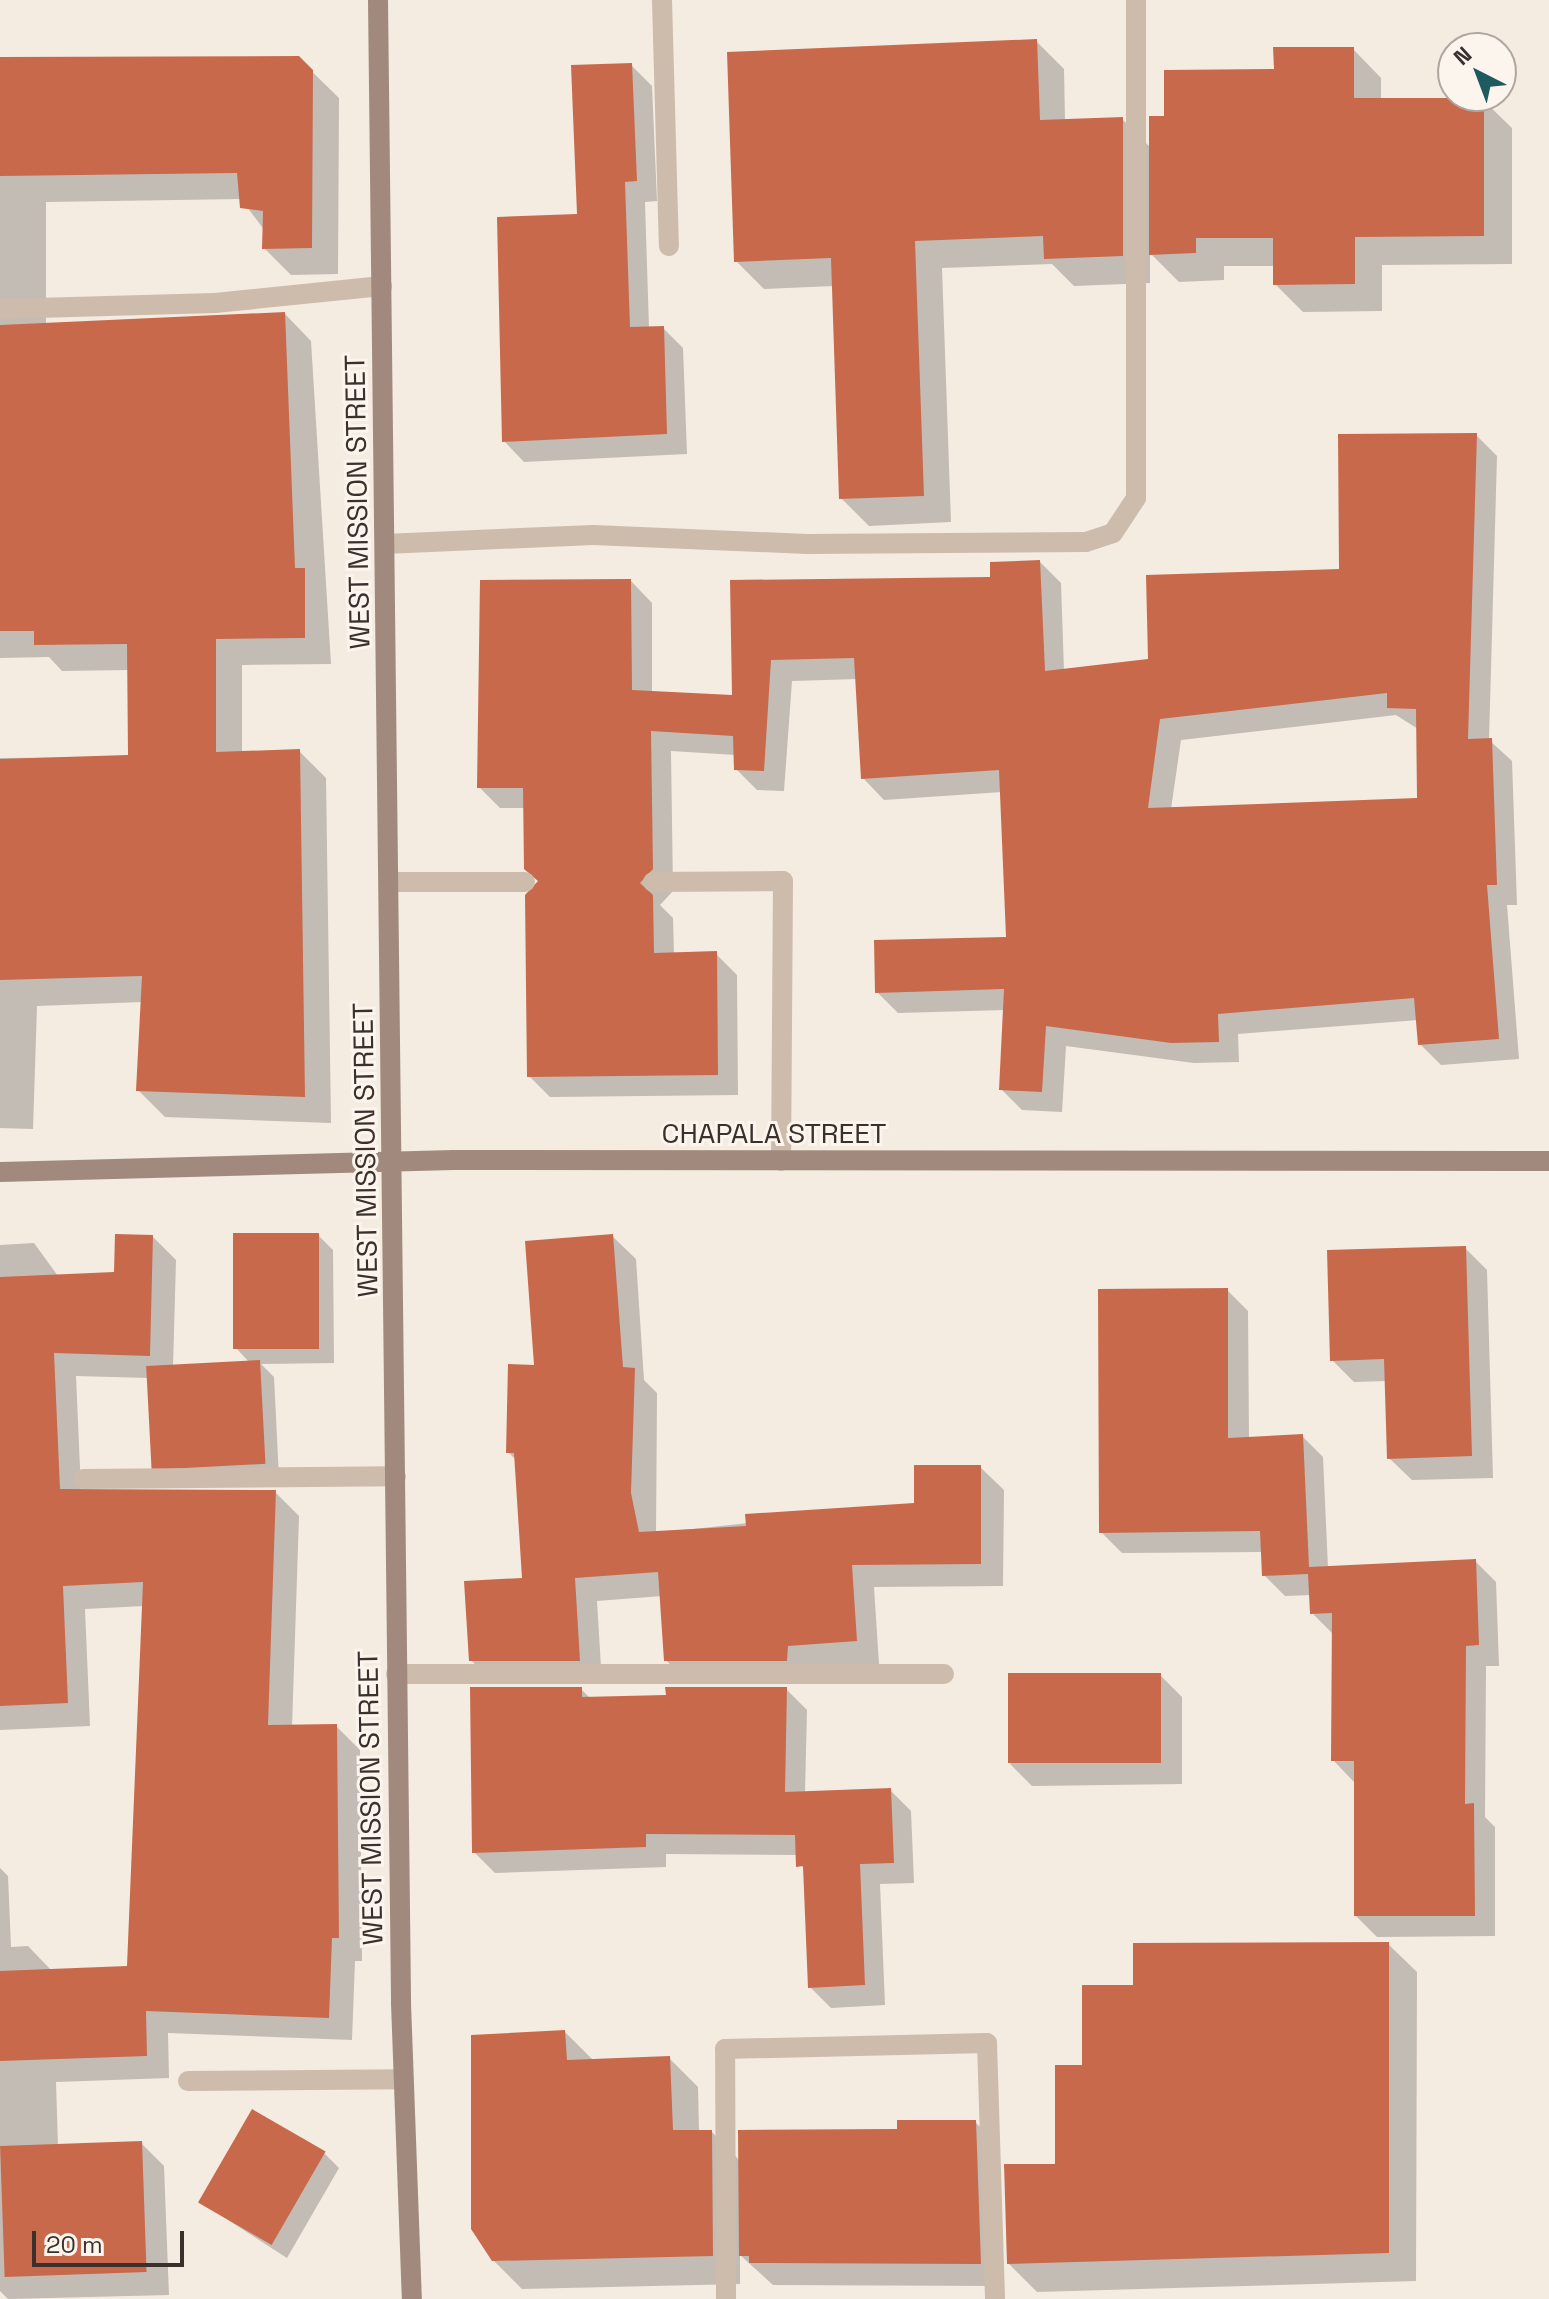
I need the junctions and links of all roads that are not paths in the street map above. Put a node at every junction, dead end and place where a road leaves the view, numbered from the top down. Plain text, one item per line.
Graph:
1 (378, 0) edge
2 (662, 0) edge
3 (1136, 0) edge
4 (669, 246) dead end
5 (382, 286) junction
6 (0, 309) edge
7 (385, 544) junction
8 (390, 882) junction
9 (525, 882) dead end
10 (653, 882) dead end
11 (781, 1161) junction
12 (1549, 1161) edge
13 (393, 1162) junction
14 (0, 1172) edge
15 (396, 1476) junction
16 (83, 1479) dead end
17 (396, 1674) junction
18 (944, 1674) dead end
19 (402, 2079) junction
20 (188, 2081) dead end
21 (412, 2299) edge
22 (726, 2299) edge
23 (995, 2299) edge

1 - 5 main road, WEST MISSION STREET
2 - 4 lane
3 - 7 lane
5 - 6 lane
5 - 7 main road, WEST MISSION STREET
7 - 8 main road, WEST MISSION STREET
8 - 9 lane
8 - 13 main road, WEST MISSION STREET
10 - 11 lane
11 - 12 main road, CHAPALA STREET
11 - 13 main road, CHAPALA STREET
13 - 14 main road, CHAPALA STREET
13 - 15 main road, WEST MISSION STREET
15 - 16 lane
15 - 17 main road, WEST MISSION STREET
17 - 18 lane
17 - 19 main road, WEST MISSION STREET
19 - 20 lane
19 - 21 main road, WEST MISSION STREET
22 - 23 lane

